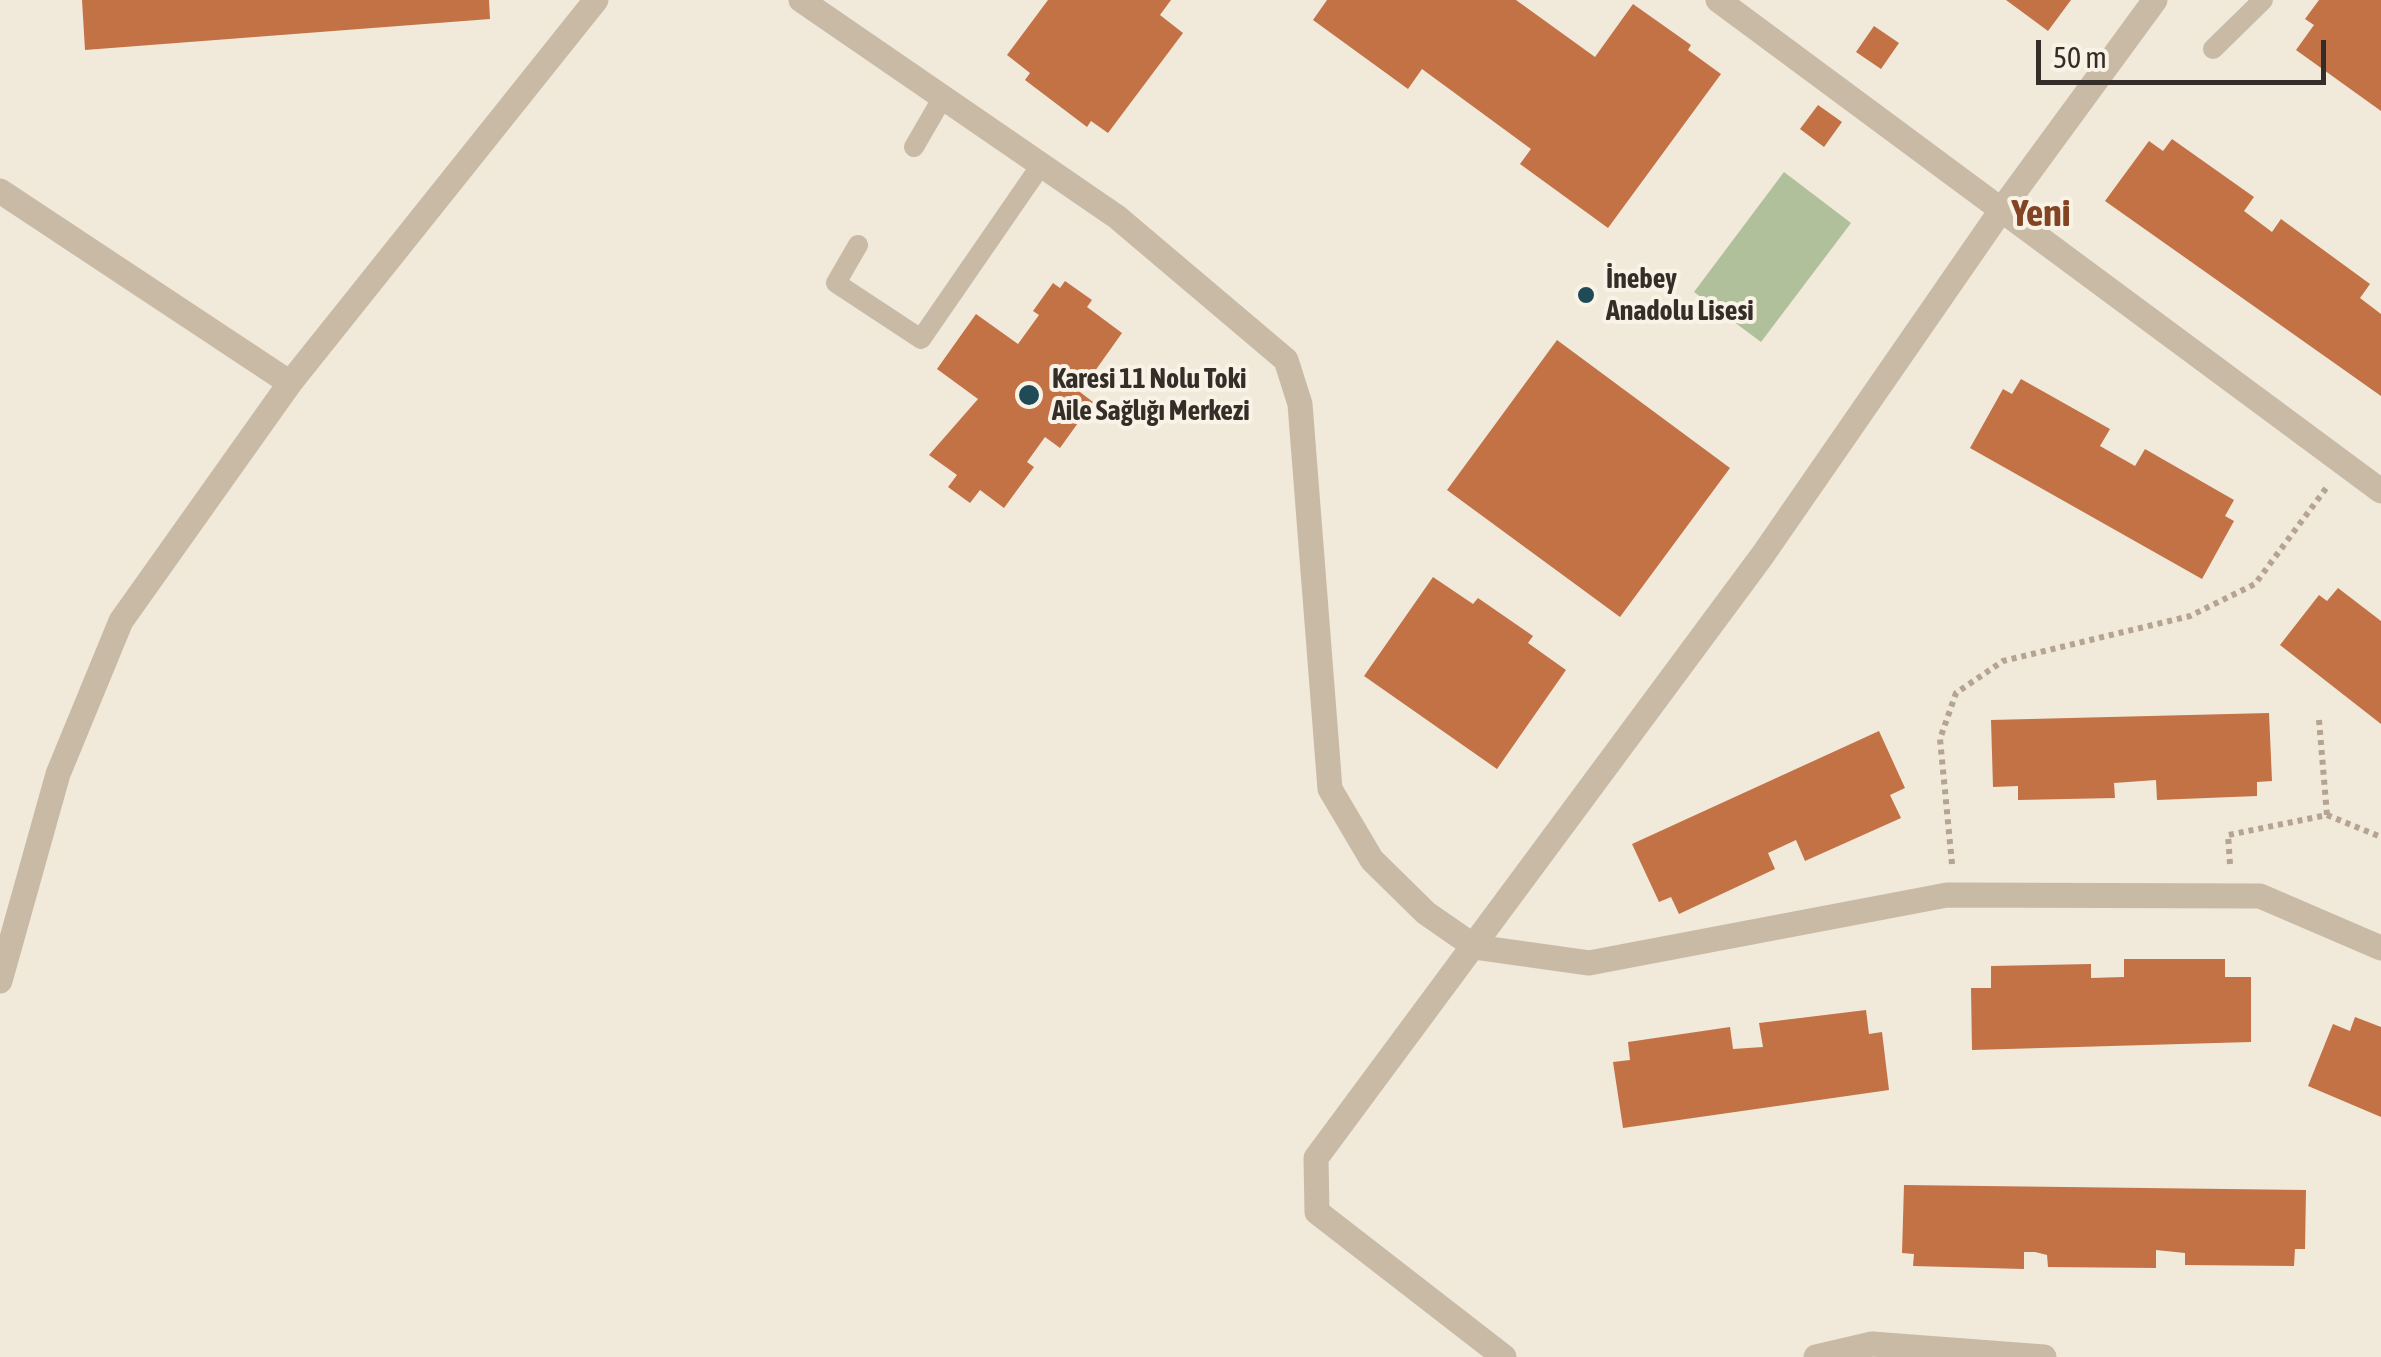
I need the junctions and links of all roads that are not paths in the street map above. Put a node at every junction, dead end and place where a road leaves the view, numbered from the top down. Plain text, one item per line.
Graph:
1 (596, 0) edge
2 (801, 0) edge
3 (1718, 0) edge
4 (2155, 0) edge
5 (2263, 0) edge
6 (2214, 49) dead end
7 (943, 98) junction
8 (914, 148) dead end
9 (1041, 164) junction
10 (0, 191) edge
11 (2002, 209) junction
12 (858, 246) dead end
13 (290, 382) junction
14 (2381, 491) edge
15 (1475, 948) junction
16 (2381, 948) edge
17 (0, 981) edge
18 (1504, 1357) edge
19 (1816, 1357) edge
20 (2044, 1357) edge

1 - 13 street
2 - 7 street
3 - 11 street
4 - 11 street
5 - 6 lane
7 - 8 lane
7 - 9 street
9 - 12 lane
9 - 15 street
10 - 13 street
11 - 14 street
11 - 15 street
13 - 17 street
15 - 16 street
15 - 18 street
19 - 20 street

